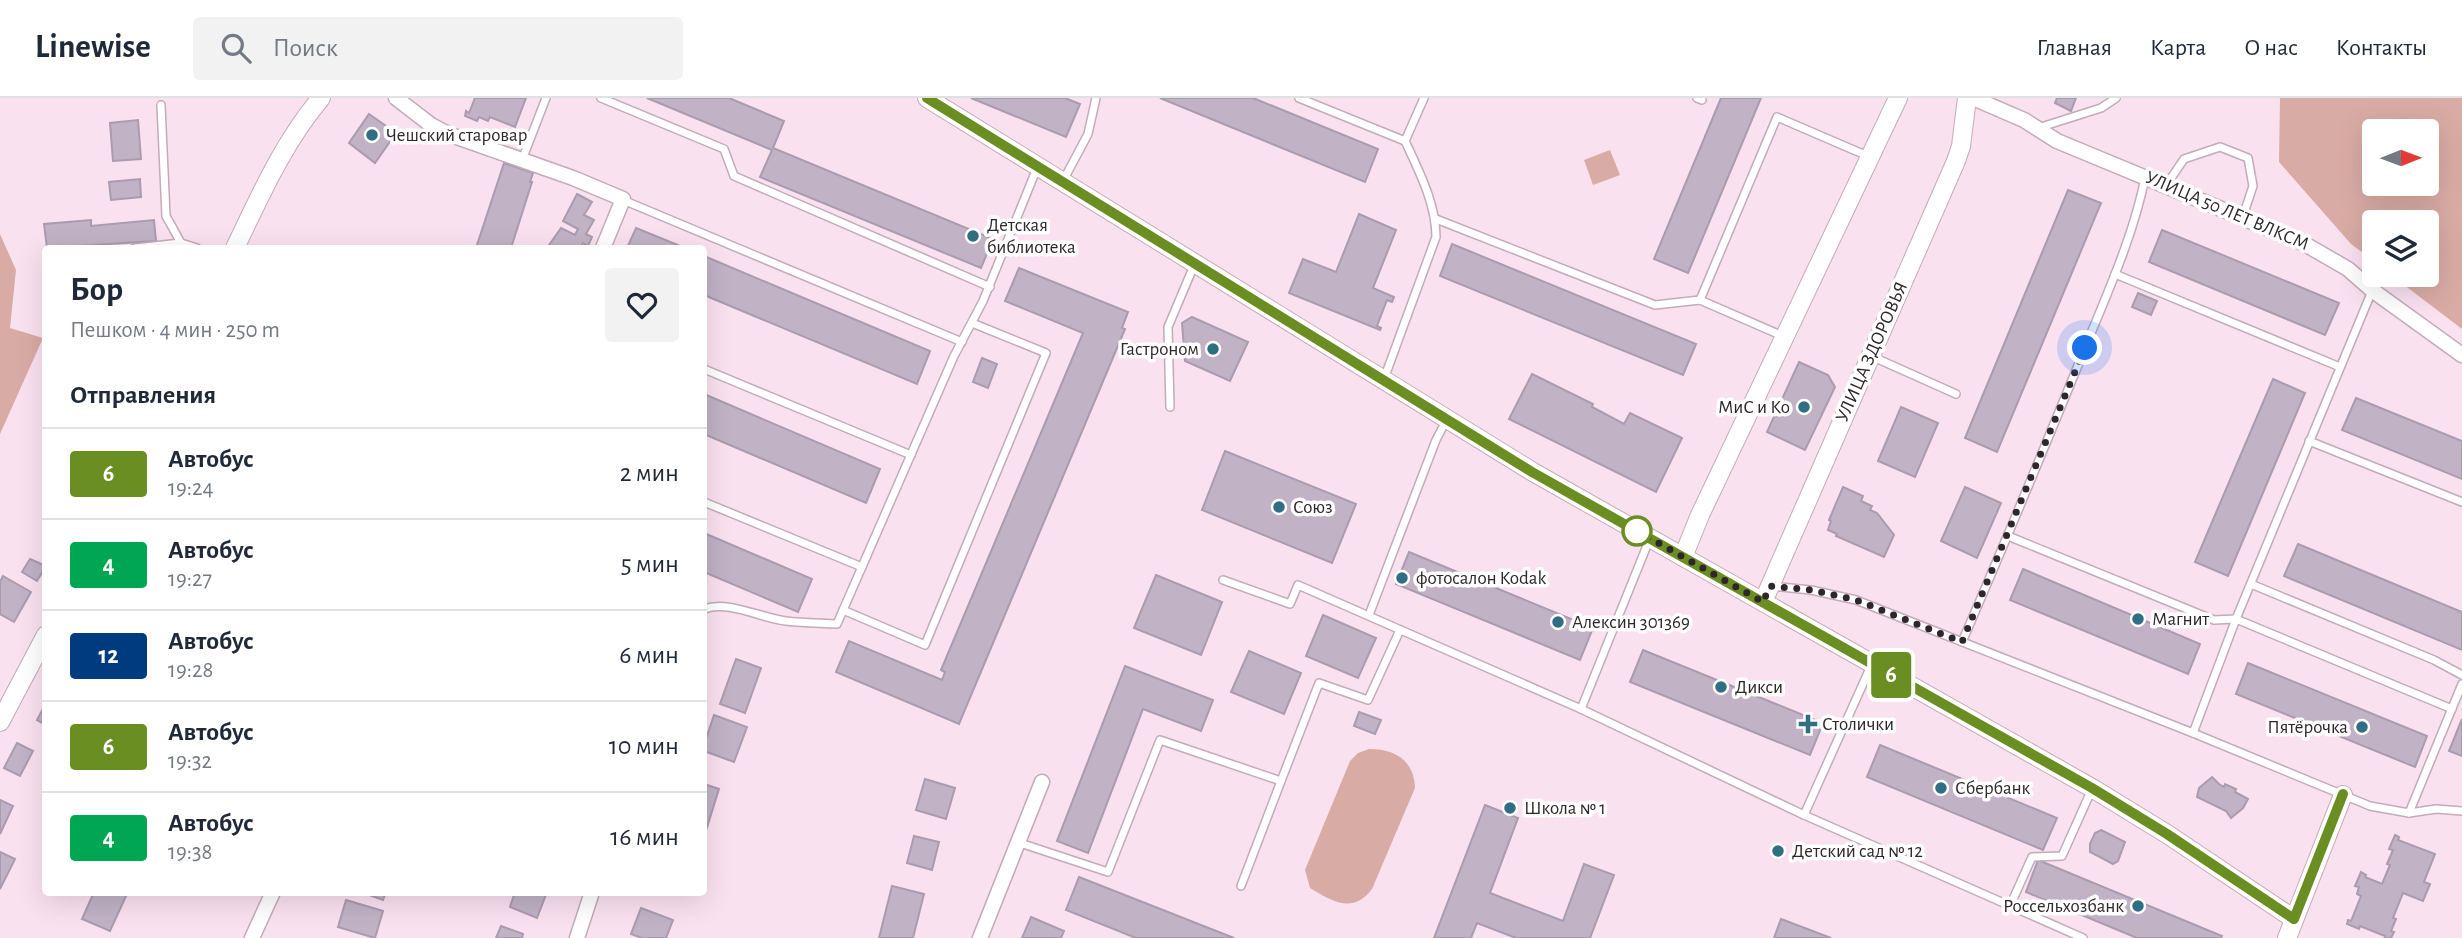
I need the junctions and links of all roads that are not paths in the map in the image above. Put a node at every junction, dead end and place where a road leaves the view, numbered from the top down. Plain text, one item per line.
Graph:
1 (321, 98) edge
2 (396, 98) edge
3 (546, 98) edge
4 (601, 98) edge
5 (927, 98) edge
6 (1096, 98) edge
7 (1299, 98) edge
8 (1424, 98) edge
9 (1898, 98) edge
10 (1967, 98) edge
11 (1973, 98) edge
12 (2116, 98) edge
13 (161, 105) dead end
14 (2038, 128) junction
15 (1405, 141) junction
16 (1871, 157) junction
17 (522, 161) junction
18 (1037, 168) junction
19 (2146, 176) junction
20 (1062, 183) junction
21 (2167, 184) junction
22 (623, 199) junction
23 (2243, 216) junction
24 (1436, 219) junction
25 (181, 243) junction
26 (163, 245) edge
27 (187, 245) edge
28 (236, 245) edge
29 (604, 245) edge
30 (1195, 263) junction
31 (2115, 274) junction
32 (990, 286) junction
33 (2372, 290) junction
34 (1699, 300) junction
35 (972, 323) junction
36 (1786, 337) junction
37 (962, 341) junction
38 (2462, 355) edge
39 (1871, 356) junction
40 (2340, 367) junction
41 (707, 370) edge
42 (1384, 380) junction
43 (1956, 394) dead end
44 (1170, 407) dead end
45 (1447, 419) junction
46 (2309, 441) junction
47 (911, 455) junction
48 (2462, 502) edge
49 (707, 503) edge
50 (2008, 536) junction
51 (1650, 538) junction
52 (1683, 557) junction
53 (862, 566) junction
54 (1223, 580) dead end
55 (2251, 583) junction
56 (1767, 594) junction
57 (707, 608) edge
58 (843, 610) junction
59 (1369, 615) junction
60 (2236, 619) junction
61 (1399, 630) junction
62 (1962, 642) junction
63 (42, 643) edge
64 (1872, 664) junction
65 (2462, 675) edge
66 (2462, 684) edge
67 (1581, 709) junction
68 (2452, 709) junction
69 (0, 722) edge
70 (2193, 733) junction
71 (1280, 781) junction
72 (1042, 782) dead end
73 (2092, 788) junction
74 (2343, 794) junction
75 (2462, 811) edge
76 (2409, 813) junction
77 (1804, 815) junction
78 (1017, 842) junction
79 (1241, 886) dead end
80 (271, 896) edge
81 (591, 896) edge
82 (2010, 906) junction
83 (2294, 919) junction
84 (252, 938) edge
85 (577, 938) edge
86 (980, 938) edge
87 (2083, 938) edge
88 (2287, 938) edge

1 - 28 street
2 - 17 street
3 - 17 lane
4 - 32 lane
5 - 18 street
6 - 20 lane
7 - 15 lane
8 - 15 lane
9 - 16 street
10 - 39 street, УЛИЦА ЗДОРОВЬЯ
11 - 14 street, УЛИЦА 50 ЛЕТ ВЛКСМ
12 - 14 lane
13 - 25 lane
14 - 19 street, УЛИЦА 50 ЛЕТ ВЛКСМ
15 - 24 lane
16 - 34 lane
16 - 36 street
17 - 22 street
18 - 20 street
18 - 32 lane
19 - 21 street, УЛИЦА 50 ЛЕТ ВЛКСМ
19 - 31 lane
20 - 30 street
21 - 23 street, УЛИЦА 50 ЛЕТ ВЛКСМ
21 - 23 lane
22 - 29 street
22 - 37 lane
23 - 33 street, УЛИЦА 50 ЛЕТ ВЛКСМ
24 - 34 lane
24 - 42 lane
25 - 26 lane
25 - 27 lane
30 - 42 street
30 - 44 lane
31 - 40 lane
31 - 50 lane
32 - 35 lane
33 - 38 street, УЛИЦА 50 ЛЕТ ВЛКСМ
33 - 40 lane
34 - 36 lane
35 - 37 lane
35 - 58 lane
36 - 52 street
37 - 47 lane
39 - 43 lane
39 - 56 street, УЛИЦА ЗДОРОВЬЯ
40 - 46 lane
41 - 47 lane
42 - 45 street
45 - 51 street
45 - 59 lane
46 - 48 lane
46 - 55 lane
47 - 53 lane
49 - 53 lane
50 - 60 lane
50 - 62 lane
51 - 52 street
51 - 67 lane
52 - 56 street
53 - 58 lane
54 - 59 lane
55 - 60 lane
55 - 65 lane
56 - 62 lane
56 - 64 street
57 - 58 lane
59 - 61 lane
60 - 68 lane
60 - 70 lane
61 - 67 lane
61 - 71 lane
62 - 70 lane
63 - 69 street
64 - 73 street
64 - 77 lane
66 - 68 lane
67 - 77 lane
68 - 76 lane
70 - 74 lane
71 - 78 lane
71 - 79 lane
72 - 78 street
73 - 82 lane
73 - 83 street
74 - 76 lane
74 - 83 street
75 - 76 lane
77 - 82 lane
78 - 86 street
80 - 84 street
81 - 85 street
82 - 87 lane
83 - 88 street

